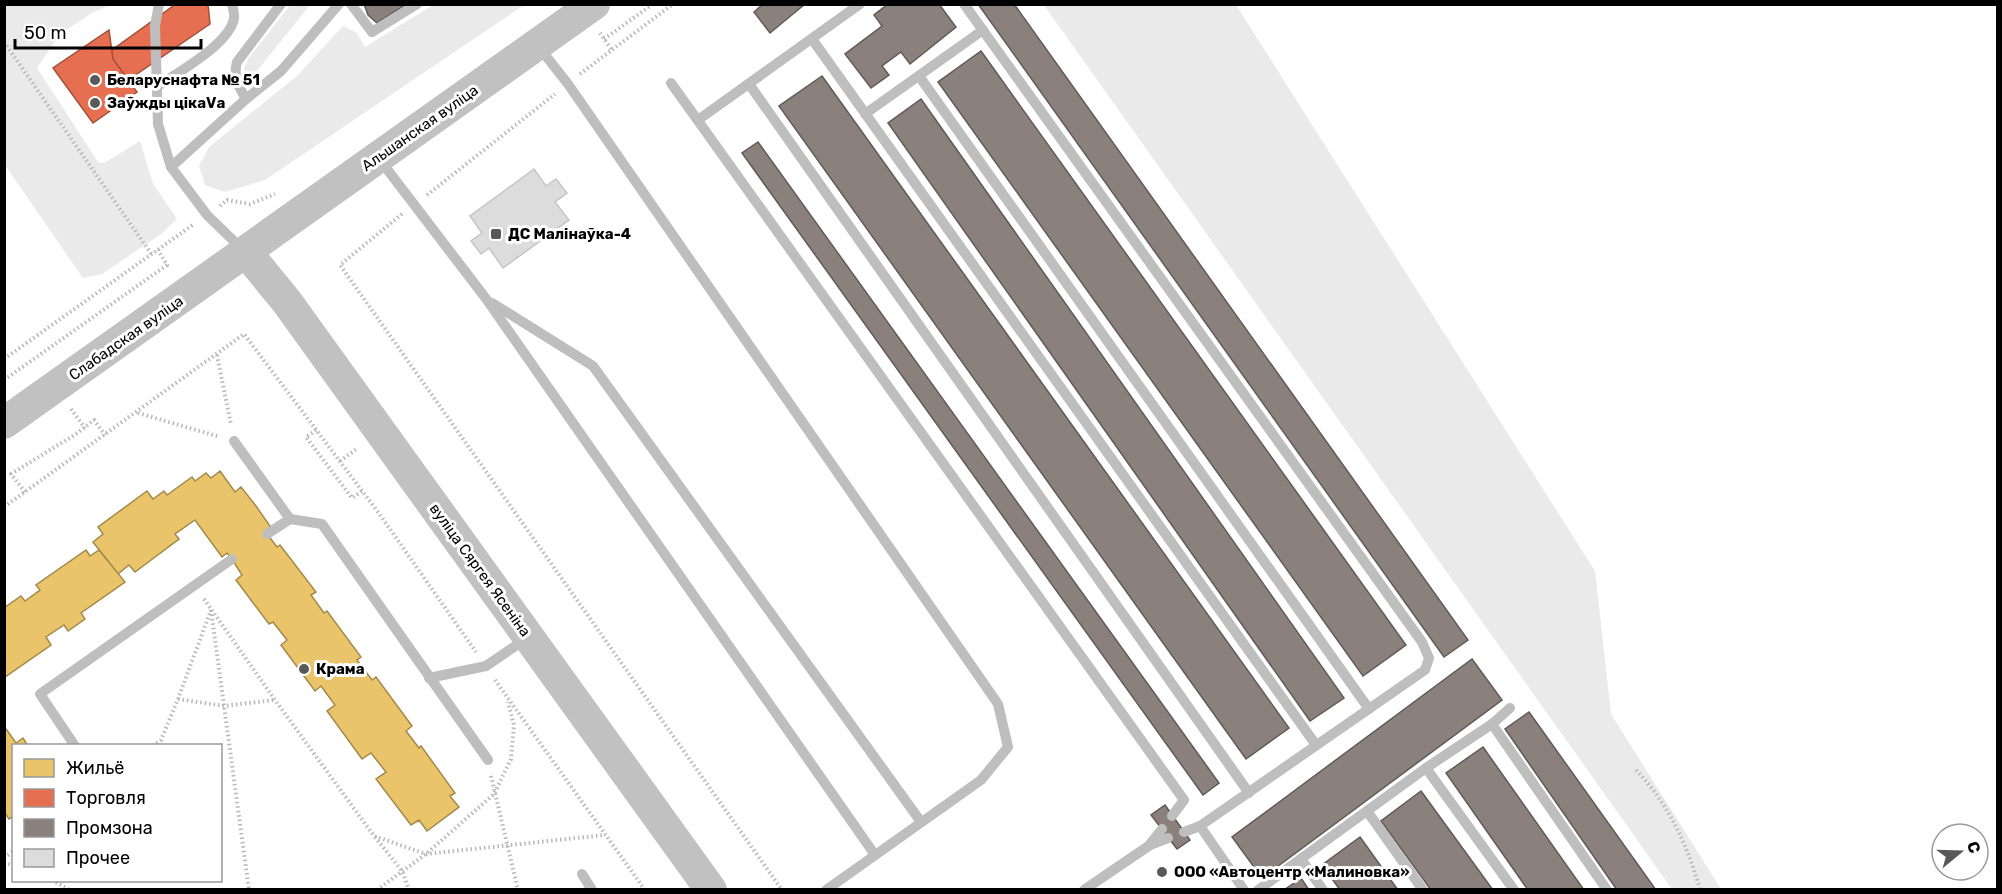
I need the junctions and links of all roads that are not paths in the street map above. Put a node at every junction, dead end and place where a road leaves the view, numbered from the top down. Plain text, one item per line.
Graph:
1 (159, 4) edge
2 (232, 4) edge
3 (281, 4) edge
4 (339, 4) edge
5 (351, 4) edge
6 (417, 4) edge
7 (594, 4) edge
8 (860, 4) edge
9 (964, 4) edge
10 (982, 30) junction
11 (812, 39) junction
12 (537, 44) junction
13 (919, 76) junction
14 (671, 83) dead end
15 (749, 84) junction
16 (158, 86) junction
17 (246, 99) junction
18 (866, 114) junction
19 (698, 120) junction
20 (378, 157) junction
21 (171, 166) junction
22 (247, 253) junction
23 (487, 300) junction
24 (4, 423) edge
25 (234, 441) road end
26 (290, 519) junction
27 (267, 534) dead end
28 (232, 559) dead end
29 (529, 636) junction
30 (429, 678) junction
31 (1369, 708) junction
32 (1510, 708) dead end
33 (1492, 724) junction
34 (74, 744) edge
35 (1316, 746) junction
36 (488, 760) road end
37 (1426, 768) junction
38 (1249, 793) junction
39 (1367, 811) junction
40 (1172, 816) dead end
41 (921, 822) junction
42 (1200, 826) junction
43 (1184, 832) dead end
44 (1165, 833) dead end
45 (874, 855) junction
46 (1301, 859) junction
47 (582, 874) dead end
48 (592, 890) edge
49 (711, 890) edge
50 (826, 890) edge
51 (1084, 890) edge
52 (1244, 890) edge
53 (1258, 890) edge
54 (1323, 890) edge
55 (1423, 890) edge
56 (1514, 890) edge
57 (1607, 890) edge

1 - 16 lane
2 - 16 lane
3 - 17 lane
4 - 17 lane
5 - 6 lane
7 - 12 main road, Альшанская вуліца
8 - 11 lane
9 - 10 lane
10 - 13 lane
10 - 31 lane
11 - 15 lane
11 - 18 lane
12 - 20 main road, Альшанская вуліца
12 - 41 lane
13 - 18 lane
13 - 31 lane
14 - 19 lane
15 - 19 lane
15 - 38 lane
16 - 21 lane
17 - 21 lane
18 - 35 lane
19 - 40 lane
20 - 22 main road, Альшанская вуліца
20 - 23 lane
21 - 22 lane
22 - 24 main road, Слабадская вуліца
22 - 29 main road, вуліца Сяргея Ясеніна
23 - 41 lane
23 - 45 lane
25 - 26 lane
26 - 27 lane
26 - 30 lane
28 - 34 lane
29 - 30 lane
29 - 49 main road, вуліца Сяргея Ясеніна
30 - 36 lane
31 - 35 lane
32 - 33 lane
33 - 37 lane
33 - 57 lane
35 - 38 lane
37 - 39 lane
37 - 56 lane
38 - 42 lane
39 - 46 lane
39 - 55 lane
41 - 45 lane
42 - 43 lane
42 - 52 lane
44 - 51 lane
45 - 50 lane
46 - 53 lane
46 - 54 lane
47 - 48 lane

